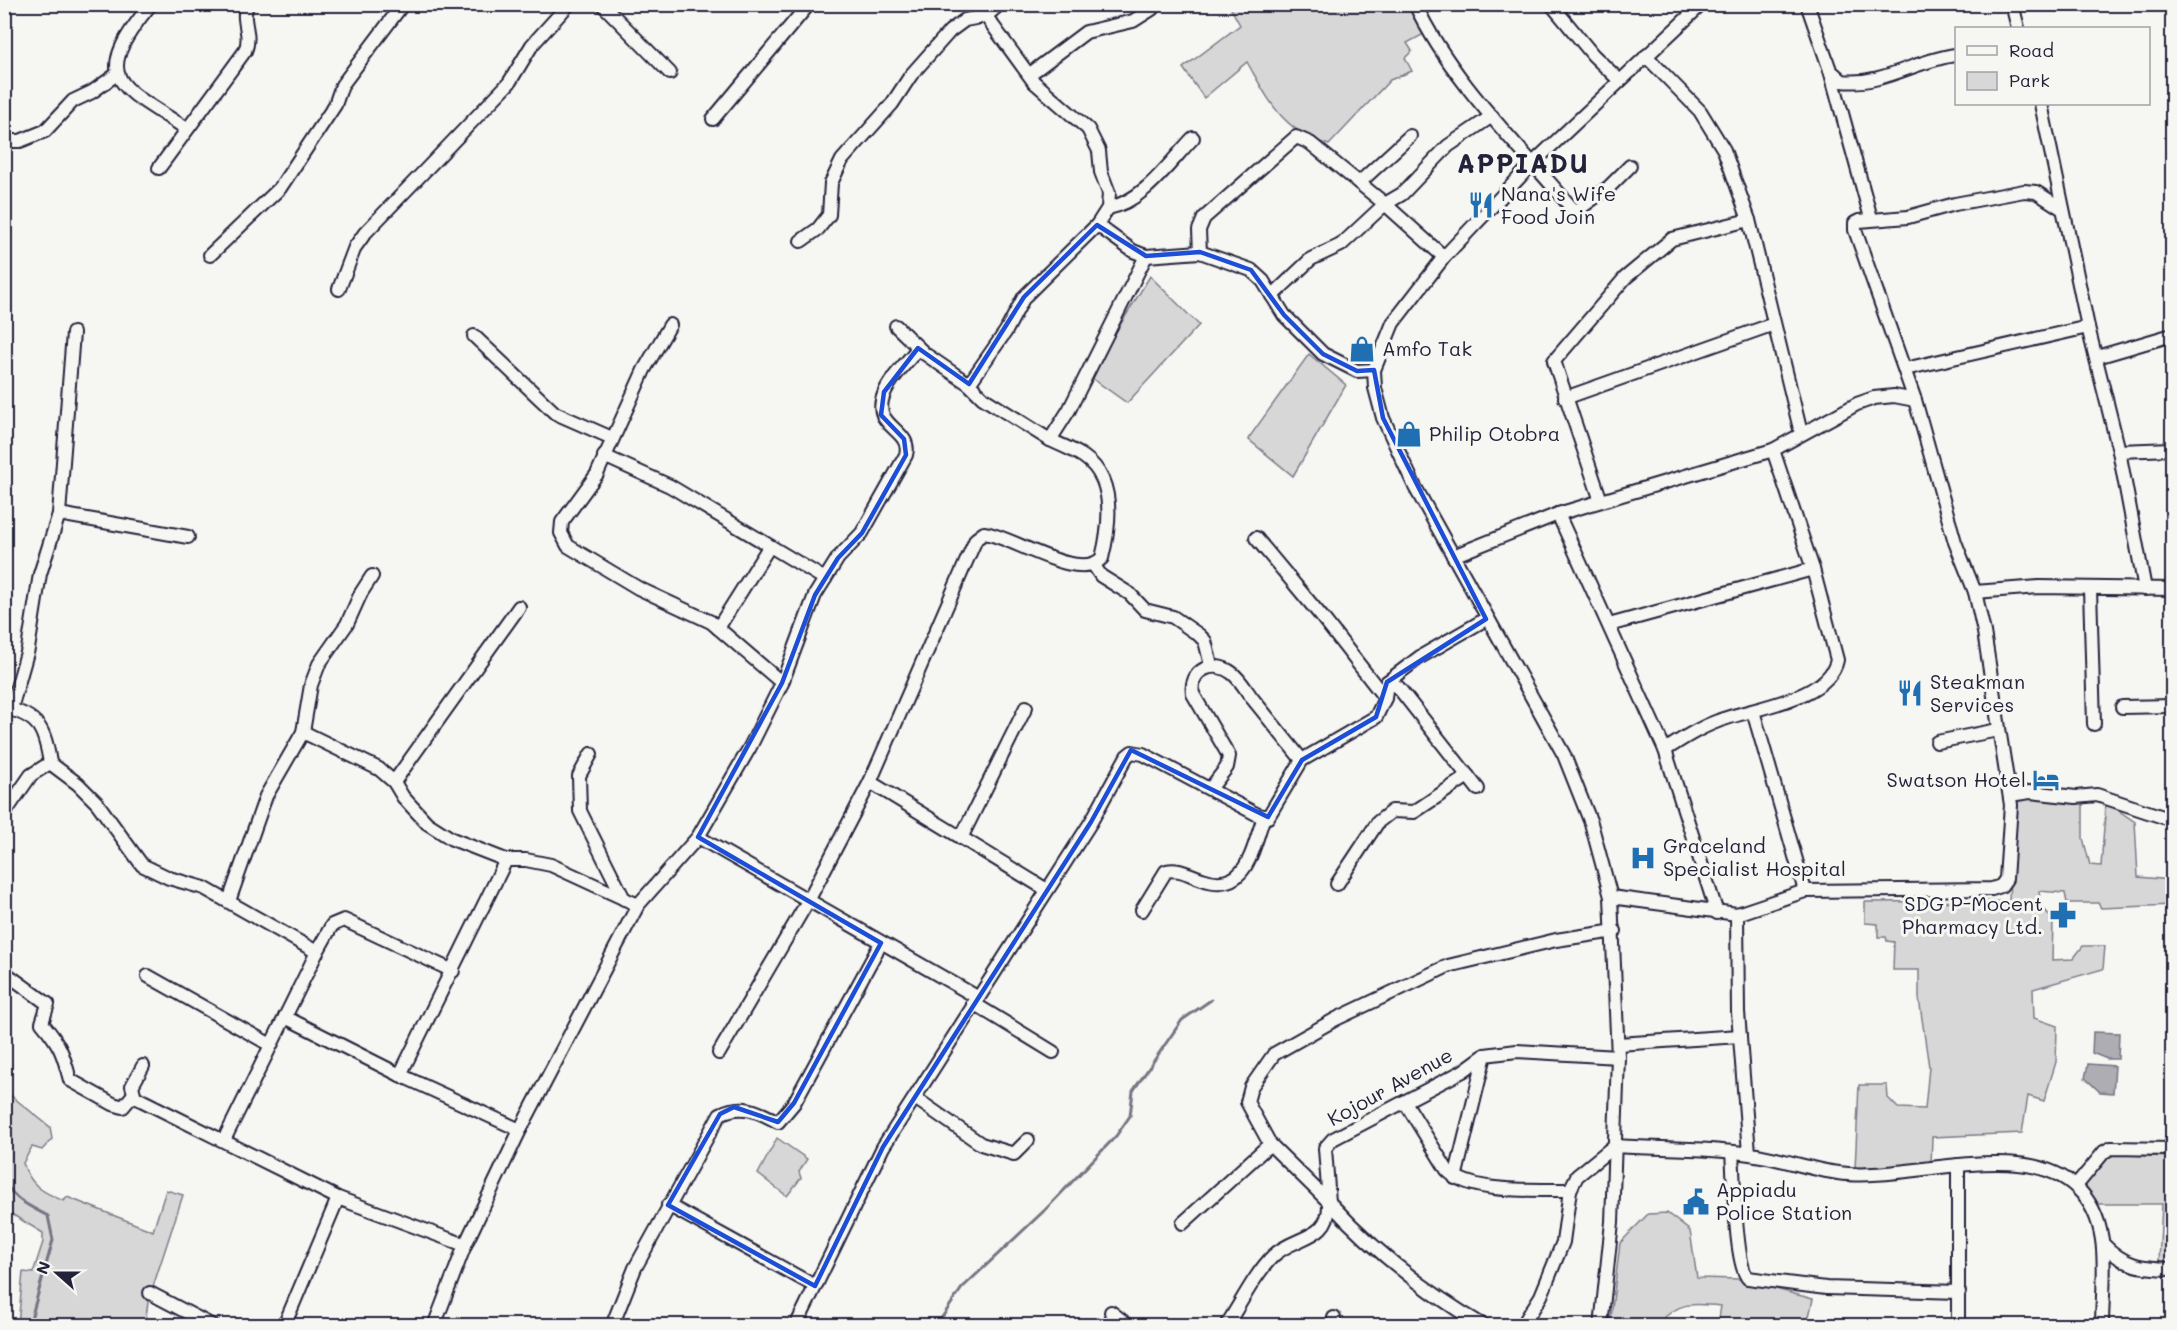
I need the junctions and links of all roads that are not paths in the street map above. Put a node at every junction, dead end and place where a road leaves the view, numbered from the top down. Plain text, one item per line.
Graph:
1 (152, 4) edge
2 (248, 4) edge
3 (403, 4) edge
4 (568, 4) edge
5 (602, 4) edge
6 (809, 4) edge
7 (977, 4) edge
8 (1000, 4) edge
9 (1415, 4) edge
10 (1551, 4) edge
11 (1702, 4) edge
12 (1807, 4) edge
13 (2012, 4) edge
14 (1152, 9) dead end
15 (986, 16) junction
16 (2018, 27) edge
17 (1955, 55) edge
18 (1646, 56) junction
19 (1830, 70) junction
20 (670, 73) dead end
21 (117, 74) junction
22 (1030, 74) junction
23 (1620, 81) junction
24 (1850, 82) junction
25 (1839, 105) junction
26 (2041, 105) edge
27 (1492, 116) junction
28 (713, 119) dead end
29 (187, 129) junction
30 (1410, 136) dead end
31 (1193, 138) dead end
32 (4, 141) edge
33 (1534, 162) junction
34 (1630, 165) dead end
35 (159, 168) dead end
36 (1359, 183) junction
37 (1385, 204) junction
38 (1107, 208) junction
39 (2061, 208) junction
40 (1871, 219) junction
41 (1749, 220) junction
42 (1097, 225) junction
43 (801, 241) dead end
44 (1200, 252) junction
45 (210, 255) dead end
46 (1146, 256) junction
47 (1444, 257) junction
48 (339, 289) dead end
49 (1272, 296) junction
50 (1774, 324) junction
51 (670, 325) dead end
52 (897, 326) dead end
53 (2088, 327) junction
54 (74, 333) dead end
55 (2172, 335) edge
56 (474, 336) dead end
57 (918, 348) junction
58 (2097, 357) junction
59 (1905, 369) junction
60 (1374, 370) junction
61 (969, 384) junction
62 (1565, 398) junction
63 (1915, 400) junction
64 (1801, 433) junction
65 (612, 438) junction
66 (1050, 440) junction
67 (2172, 449) edge
68 (1773, 450) junction
69 (2119, 452) junction
70 (604, 456) junction
71 (1600, 501) junction
72 (59, 514) junction
73 (1558, 514) junction
74 (188, 537) dead end
75 (1256, 538) dead end
76 (769, 547) junction
77 (1452, 556) junction
78 (1093, 564) junction
79 (1813, 569) junction
80 (372, 576) dead end
81 (825, 579) junction
82 (2090, 589) junction
83 (2145, 589) junction
84 (2172, 589) edge
85 (1975, 592) junction
86 (519, 607) dead end
87 (1486, 619) junction
88 (1609, 625) junction
89 (718, 628) junction
90 (1211, 665) junction
91 (1387, 682) junction
92 (782, 683) junction
93 (1385, 698) junction
94 (2172, 706) edge
95 (1026, 707) dead end
96 (2122, 707) dead end
97 (8, 709) edge
98 (1753, 711) junction
99 (2094, 724) dead end
100 (1998, 730) junction
101 (303, 732) junction
102 (1937, 742) dead end
103 (1665, 750) junction
104 (591, 754) dead end
105 (1302, 760) junction
106 (50, 763) junction
107 (1468, 776) junction
108 (394, 782) junction
109 (870, 782) junction
110 (1210, 789) junction
111 (1478, 789) dead end
112 (2010, 795) junction
113 (4, 814) edge
114 (1264, 817) junction
115 (2172, 820) edge
116 (698, 837) junction
117 (961, 838) junction
118 (507, 860) junction
119 (1337, 884) dead end
120 (1047, 890) junction
121 (1805, 891) junction
122 (1611, 897) junction
123 (624, 899) junction
124 (229, 901) junction
125 (808, 901) junction
126 (638, 905) junction
127 (1142, 910) dead end
128 (1717, 913) junction
129 (1737, 914) junction
130 (1615, 931) junction
131 (881, 943) junction
132 (317, 952) junction
133 (453, 971) junction
134 (4, 972) edge
135 (148, 976) dead end
136 (975, 1000) junction
137 (285, 1017) junction
138 (1740, 1036) junction
139 (269, 1044) junction
140 (1618, 1051) junction
141 (1053, 1052) dead end
142 (719, 1053) dead end
143 (1485, 1055) junction
144 (143, 1066) dead end
145 (400, 1075) junction
146 (133, 1095) junction
147 (915, 1098) junction
148 (1405, 1101) junction
149 (520, 1130) junction
150 (224, 1140) junction
151 (1028, 1140) dead end
152 (1270, 1144) junction
153 (1614, 1146) junction
154 (2172, 1149) edge
155 (1732, 1153) junction
156 (1749, 1154) junction
157 (1958, 1165) junction
158 (1455, 1178) junction
159 (2076, 1186) junction
160 (1570, 1190) junction
161 (338, 1198) junction
162 (1329, 1202) junction
163 (668, 1205) junction
164 (1183, 1223) dead end
165 (2103, 1244) junction
166 (465, 1245) junction
167 (2172, 1269) edge
168 (815, 1286) junction
169 (1959, 1292) junction
170 (150, 1293) dead end
171 (1111, 1312) dead end
172 (213, 1326) edge
173 (284, 1326) edge
174 (434, 1326) edge
175 (612, 1326) edge
176 (796, 1326) edge
177 (1129, 1326) edge
178 (1226, 1326) edge
179 (1484, 1326) edge
180 (1522, 1326) edge
181 (1601, 1326) edge
182 (1958, 1326) edge
183 (2102, 1326) edge

1 - 21 street
2 - 29 street
3 - 45 street
4 - 48 street
5 - 20 street
6 - 28 street
7 - 15 street
8 - 15 street
9 - 27 street
10 - 23 street
11 - 18 street
12 - 19 street
13 - 16 street
14 - 22 street
15 - 22 street
15 - 43 street
17 - 24 street
18 - 23 street
18 - 41 street
19 - 24 street
19 - 25 street
21 - 29 street
21 - 32 street
22 - 38 street
23 - 33 street
24 - 25 street
25 - 40 street
26 - 39 street
27 - 33 street
27 - 37 street
29 - 35 street
30 - 36 street
31 - 38 street
33 - 34 street
33 - 47 street
36 - 37 street
36 - 44 street
37 - 47 street
37 - 49 street
38 - 42 street
39 - 40 street
39 - 53 street
40 - 59 street
41 - 50 street
41 - 62 street
42 - 46 street
42 - 61 street
44 - 46 street
44 - 49 street
46 - 66 street
47 - 60 street
49 - 60 street
50 - 62 street
50 - 64 street
51 - 65 street
52 - 57 street
53 - 58 street
53 - 59 street
54 - 72 street
55 - 58 street
56 - 65 street
57 - 61 street
57 - 81 street
58 - 69 street
59 - 63 street
60 - 77 street
61 - 66 street
62 - 71 street
63 - 64 street
63 - 85 street
64 - 68 street
65 - 70 street
66 - 78 street
67 - 69 street
68 - 71 street
68 - 79 street
69 - 83 street
70 - 76 street
70 - 89 street
71 - 73 street
72 - 74 street
72 - 97 street
73 - 77 street
73 - 88 street
75 - 93 street
76 - 81 street
76 - 89 street
77 - 87 street
78 - 90 street
78 - 109 street
79 - 88 street
79 - 98 street
80 - 101 street
81 - 92 street
82 - 83 street
82 - 85 street
82 - 99 street
83 - 84 street
85 - 100 street
86 - 108 street
87 - 91 street
87 - 122 street
88 - 103 street
89 - 92 street
90 - 105 street
90 - 110 street
91 - 93 street
91 - 107 street
92 - 116 street
93 - 105 street
94 - 96 street
95 - 117 street
97 - 106 street
98 - 103 street
98 - 121 street
100 - 102 street
100 - 112 street
101 - 108 street
101 - 124 street
103 - 128 street
104 - 123 street
105 - 114 street
106 - 113 street
106 - 124 street
107 - 111 street
107 - 119 street
108 - 118 street
109 - 117 street
109 - 125 street
110 - 114 street
110 - 120 street
112 - 115 street
112 - 121 street
114 - 127 street
116 - 125 street
116 - 126 street
117 - 120 street
118 - 123 street
118 - 133 street
120 - 136 street
121 - 129 street
122 - 128 street
122 - 130 street
123 - 126 street
124 - 132 street
125 - 131 street
125 - 142 street
126 - 149 street
128 - 129 street
129 - 138 street
130 - 140 street
130 - 152 street
131 - 136 street
131 - 163 street
132 - 133 street
132 - 137 street
133 - 145 street
134 - 146 street
135 - 139 street
136 - 141 street
136 - 147 street
137 - 139 street
137 - 145 street
138 - 140 street, Kojour Avenue
138 - 156 street
139 - 150 street
140 - 143 street, Kojour Avenue
140 - 153 street
143 - 148 street, Kojour Avenue
143 - 158 street
144 - 146 street
145 - 149 street
146 - 150 street
147 - 151 street
147 - 168 street
148 - 158 street
148 - 162 street, Kojour Avenue
149 - 166 street
150 - 161 street
152 - 162 street
152 - 164 street
153 - 155 street
153 - 160 street
153 - 181 street
154 - 159 street
155 - 156 street
155 - 169 street
156 - 157 street
157 - 159 street
157 - 169 street
158 - 160 street
159 - 165 street
160 - 180 street
161 - 166 street
161 - 173 street
162 - 178 street
162 - 179 street
163 - 168 street
163 - 175 street
165 - 167 street
165 - 183 street
166 - 174 street
168 - 176 street
169 - 182 street
170 - 172 street
171 - 177 street

